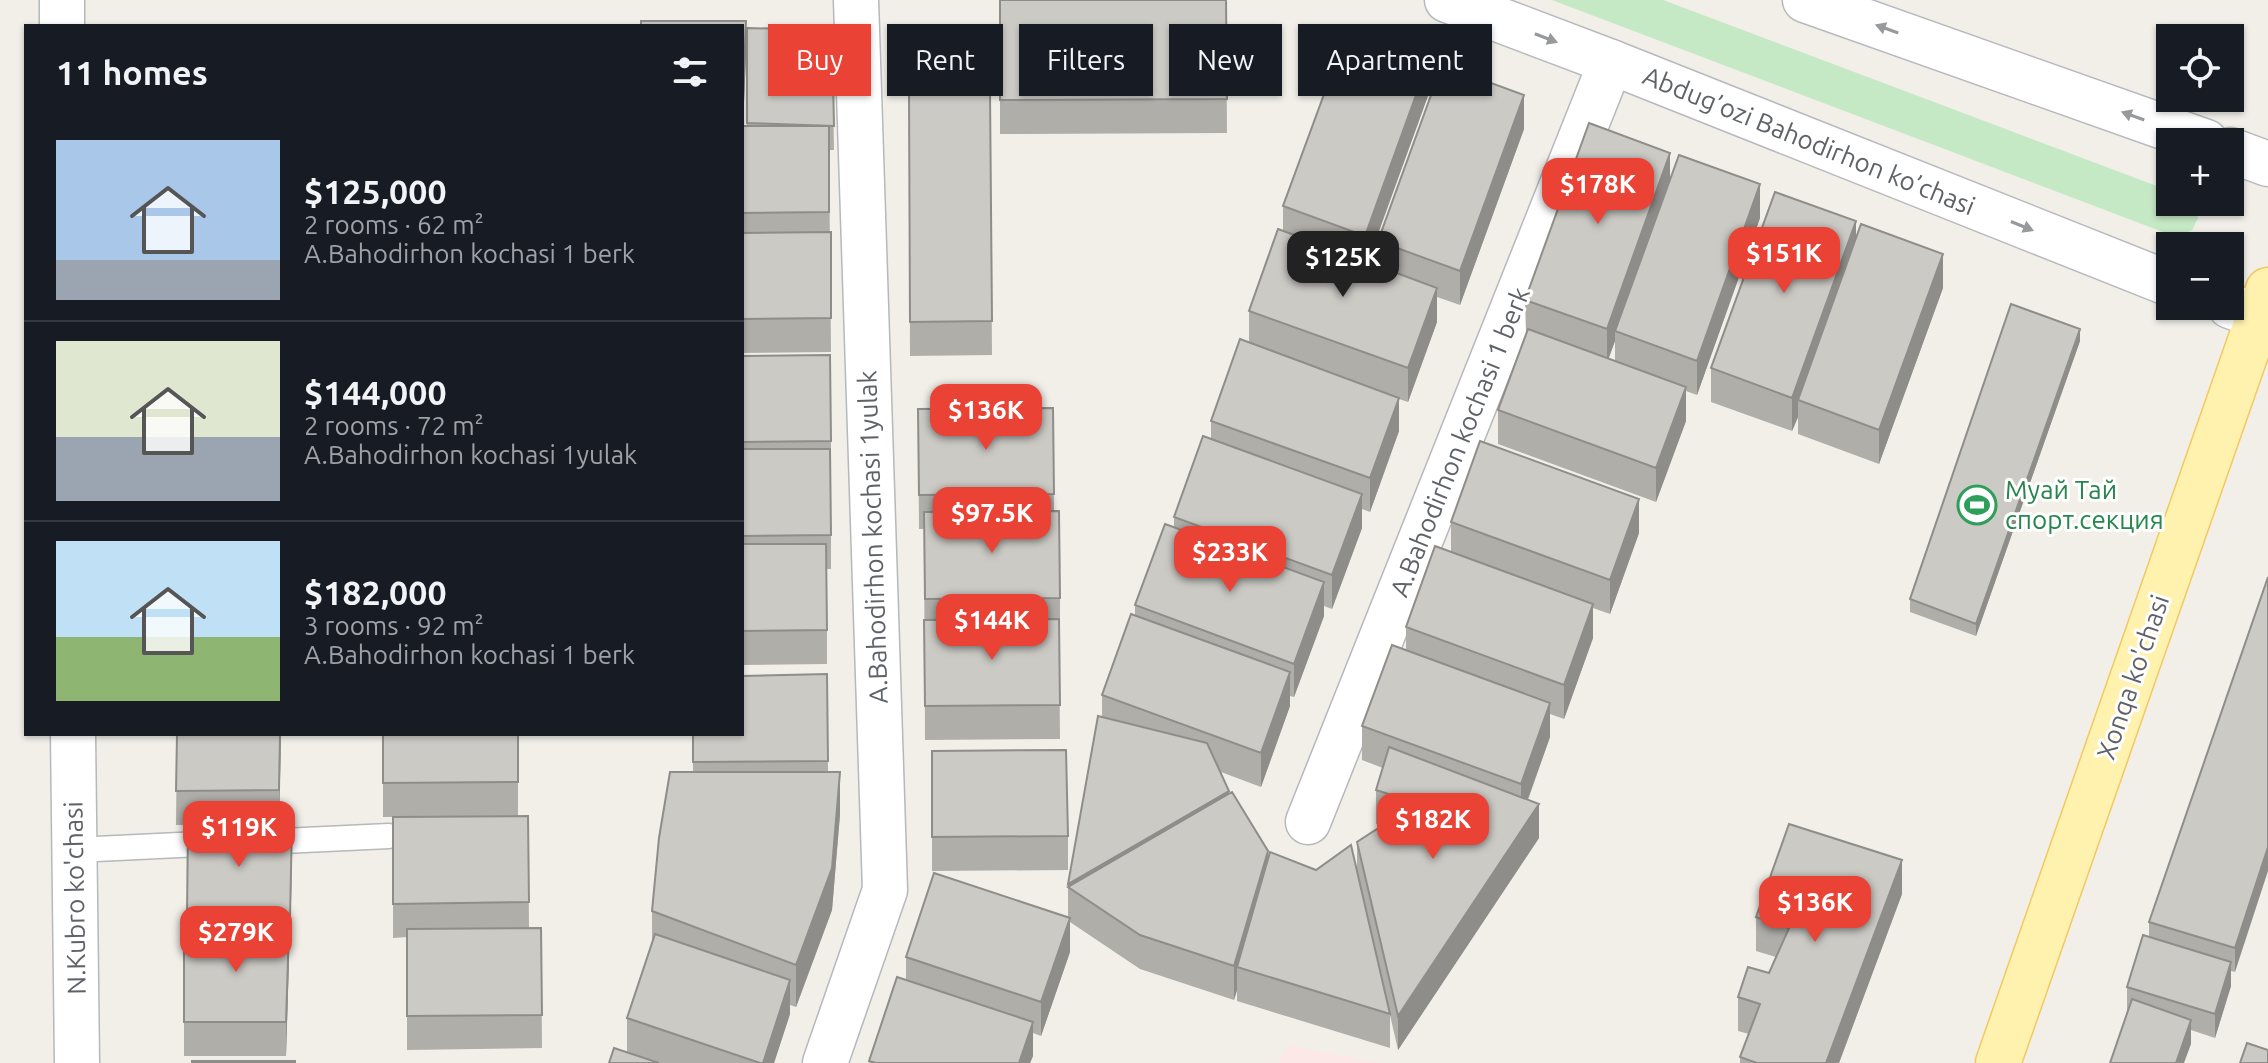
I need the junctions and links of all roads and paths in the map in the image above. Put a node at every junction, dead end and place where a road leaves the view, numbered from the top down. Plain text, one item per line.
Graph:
1 (62, 0) edge
2 (856, 0) edge
3 (1447, 0) edge
4 (1805, 0) edge
5 (62, 24) edge
6 (1611, 62) junction
7 (2166, 128) edge
8 (2244, 155) edge
9 (2268, 164) edge
10 (2156, 278) edge
11 (2256, 308) edge
12 (73, 736) edge
13 (1308, 822) dead end
14 (389, 836) edge
15 (75, 850) junction
16 (77, 1063) edge
17 (825, 1063) edge
18 (1998, 1063) edge

1 - 5 street
2 - 17 street, A.Bahodirhon kochasi 1yulak
3 -> 6 street, Abdug’ozi Bahodirhon ko’chasi
7 -> 4 street
6 -> 10 street, Abdug’ozi Bahodirhon ko’chasi
6 - 13 street, A.Bahodirhon kochasi 1 berk
8 - 9 street
11 - 18 main road, Xonqa ko'chasi
12 - 15 street, N.Kubro ko'chasi
14 - 15 lane
15 - 16 street, N.Kubro ko'chasi

